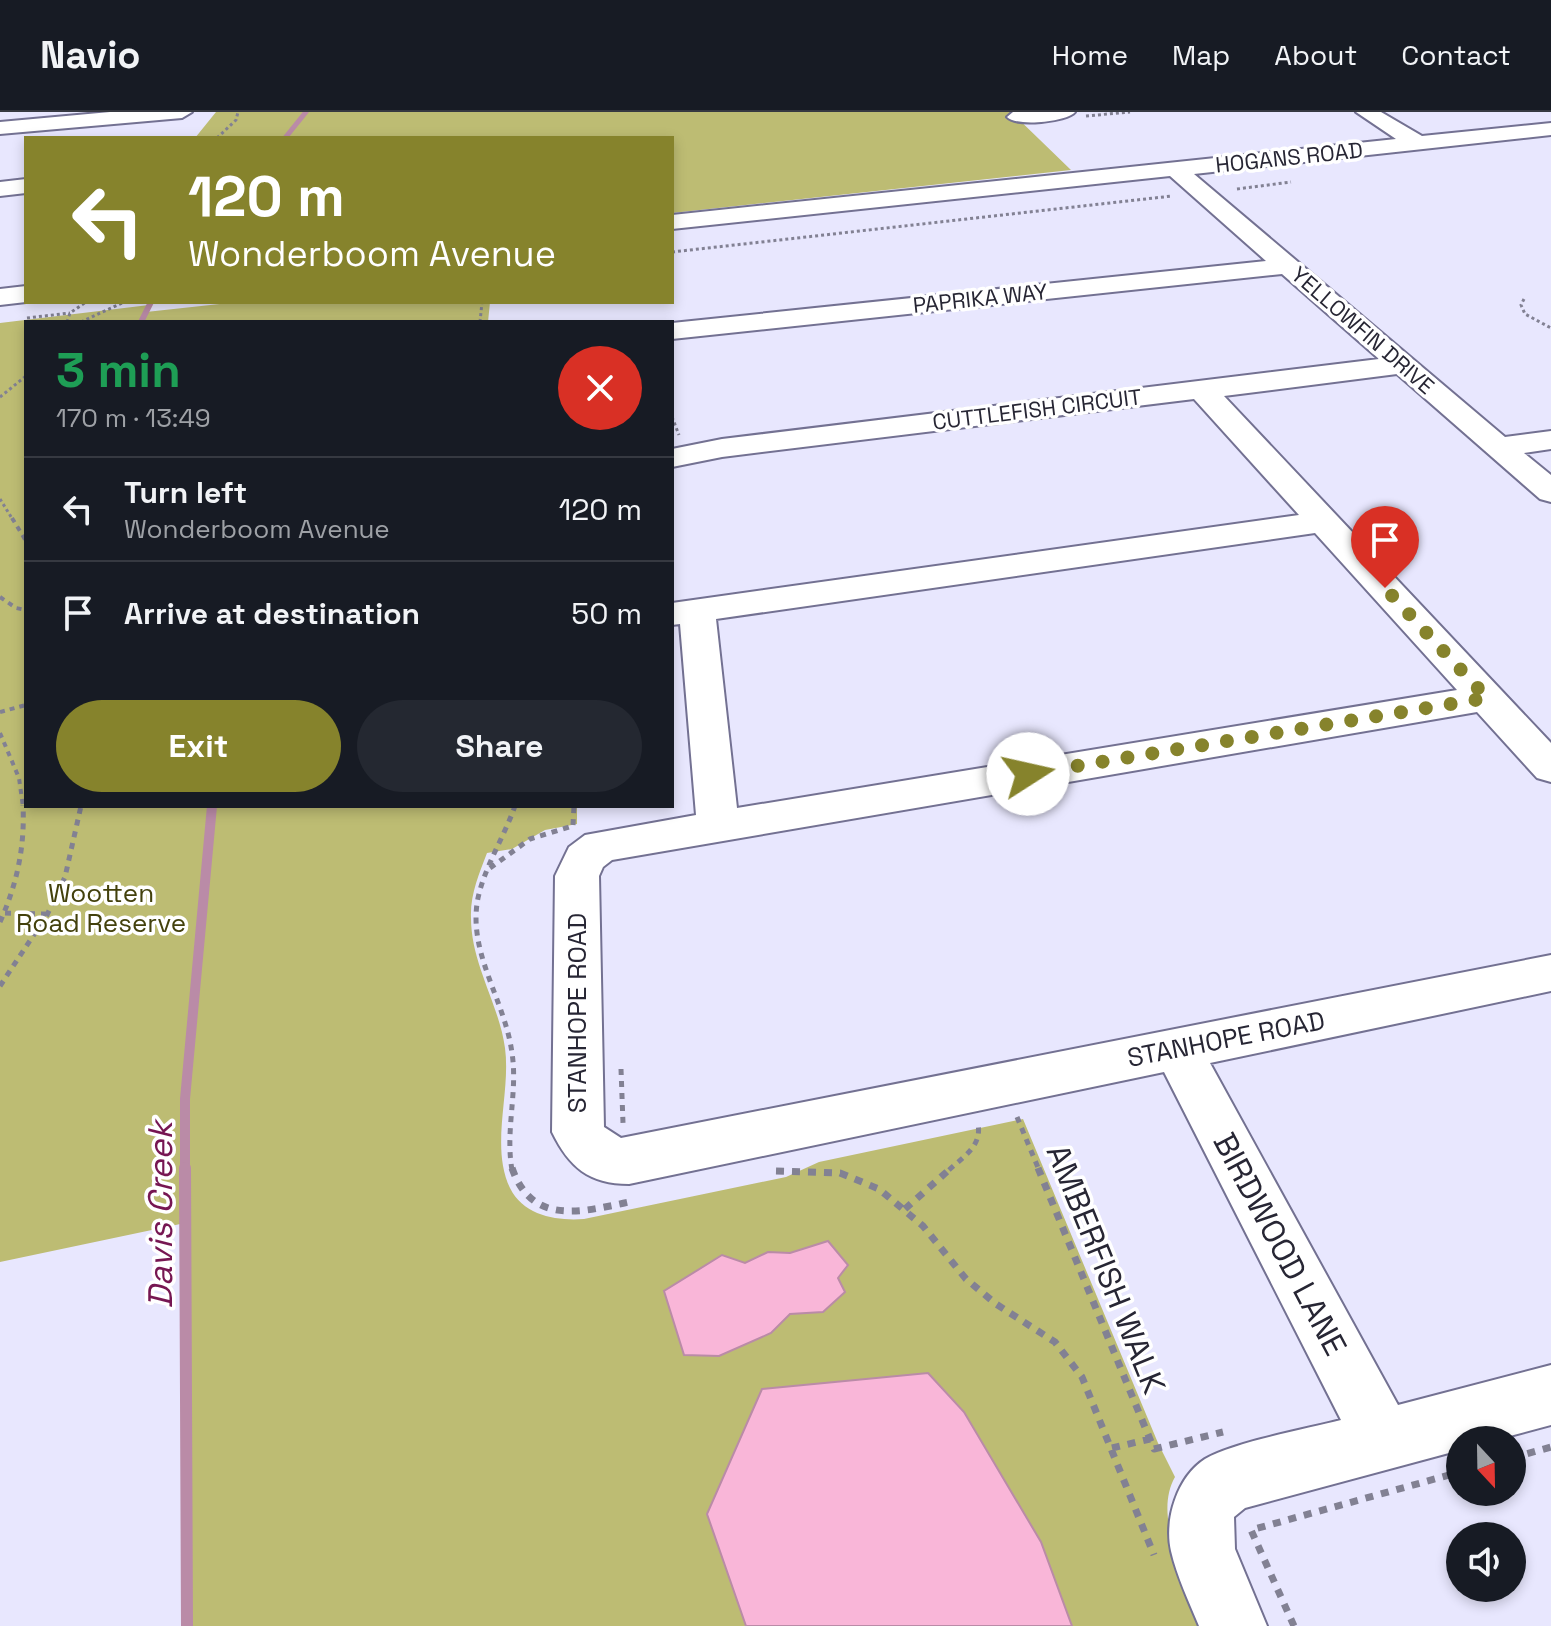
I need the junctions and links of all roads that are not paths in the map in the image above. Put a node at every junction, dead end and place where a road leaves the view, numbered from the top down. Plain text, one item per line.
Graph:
1 (1065, 112) edge
2 (1366, 112) edge
3 (1018, 117) dead end
4 (192, 121) edge
5 (0, 128) edge
6 (1551, 129) edge
7 (1418, 143) junction
8 (1174, 183) junction
9 (24, 186) edge
10 (0, 189) edge
11 (1022, 191) junction
12 (1096, 192) dead end
13 (674, 222) edge
14 (674, 239) edge
15 (1288, 266) junction
16 (24, 295) edge
17 (7, 308) edge
18 (674, 331) edge
19 (1403, 365) junction
20 (1201, 389) junction
21 (1551, 440) edge
22 (1499, 447) junction
23 (677, 448) edge
24 (1551, 492) edge
25 (1324, 522) junction
26 (684, 613) edge
27 (1487, 698) junction
28 (1551, 768) edge
29 (718, 826) junction
30 (1551, 973) edge
31 (1177, 1049) junction
32 (1551, 1395) edge
33 (1383, 1439) junction
34 (1233, 1626) edge

1 - 3 street
2 - 7 street
4 - 5 street
6 - 7 street, HOGANS ROAD
7 - 8 street, HOGANS ROAD
8 - 11 street, HOGANS ROAD
8 - 15 street, YELLOWFIN DRIVE
9 - 10 street
11 - 12 street
11 - 13 street, HOGANS ROAD
11 - 14 street, HOGANS ROAD
15 - 18 street, PAPRIKA WAY
15 - 19 street, YELLOWFIN DRIVE
16 - 17 street
19 - 20 street, CUTTLEFISH CIRCUIT
19 - 22 street, YELLOWFIN DRIVE
20 - 23 street, CUTTLEFISH CIRCUIT
20 - 25 street
21 - 22 street
22 - 24 street, YELLOWFIN DRIVE
25 - 26 street
25 - 27 street
26 - 29 street
27 - 28 street
27 - 29 street, STANHOPE ROAD
29 - 31 street, STANHOPE ROAD
30 - 31 street, STANHOPE ROAD
31 - 33 street, BIRDWOOD LANE
32 - 33 street
33 - 34 street

